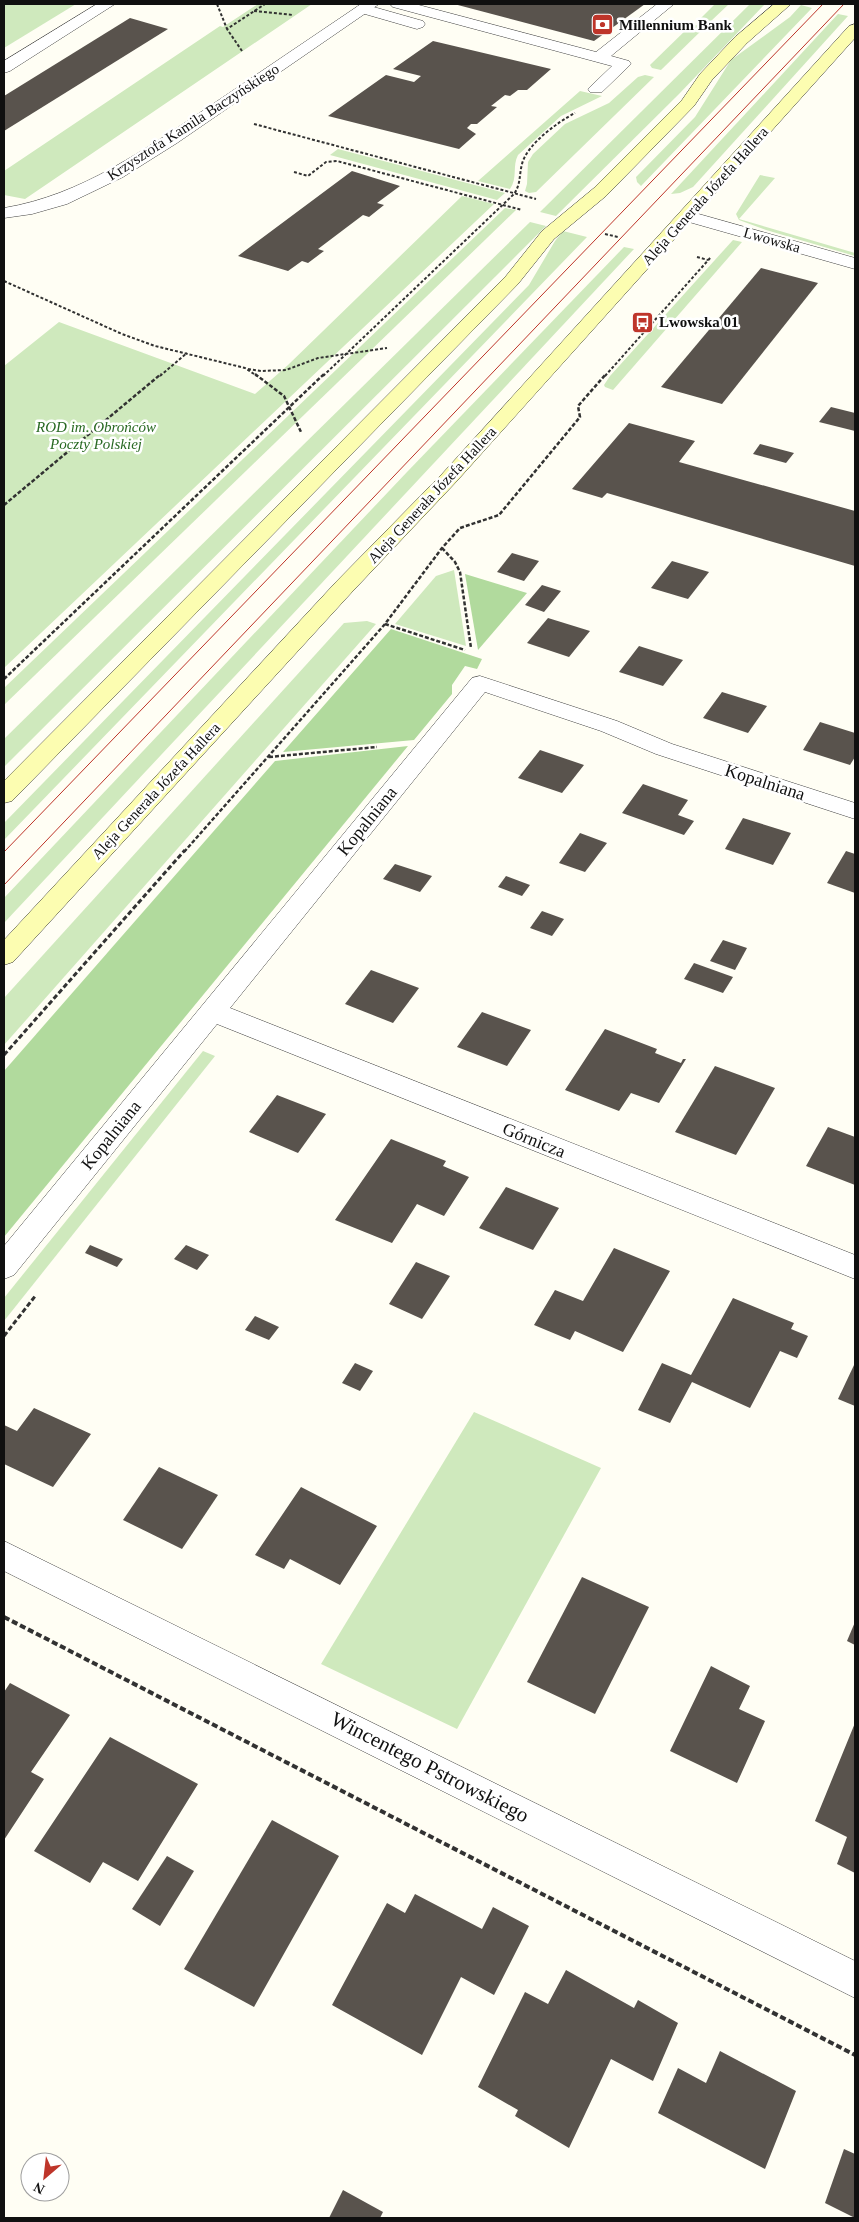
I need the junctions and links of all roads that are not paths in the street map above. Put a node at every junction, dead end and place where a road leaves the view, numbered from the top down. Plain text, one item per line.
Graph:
1 (107, 4) edge
2 (398, 4) edge
3 (666, 4) edge
4 (782, 4) edge
5 (367, 7) edge
6 (440, 30) dead end
7 (855, 30) edge
8 (598, 58) junction
9 (4, 68) edge
10 (596, 89) dead end
11 (4, 213) edge
12 (688, 216) junction
13 (855, 264) edge
14 (4, 795) edge
15 (855, 811) edge
16 (4, 956) edge
17 (212, 1012) junction
18 (4, 1267) edge
19 (855, 1267) edge
20 (4, 1555) edge
21 (855, 1980) edge

1 - 9 street
2 - 8 street
3 - 8 street
4 - 14 main road
5 - 6 street
5 - 11 street, Krzysztofa Kamila Baczyńskiego
7 - 12 main road, Aleja Generała Józefa Hallera
8 - 10 street
12 - 13 street, Lwowska
12 - 16 main road, Aleja Generała Józefa Hallera
15 - 17 street, Kopalniana
17 - 18 street, Kopalniana
17 - 19 street, Górnicza
20 - 21 street, Wincentego Pstrowskiego

